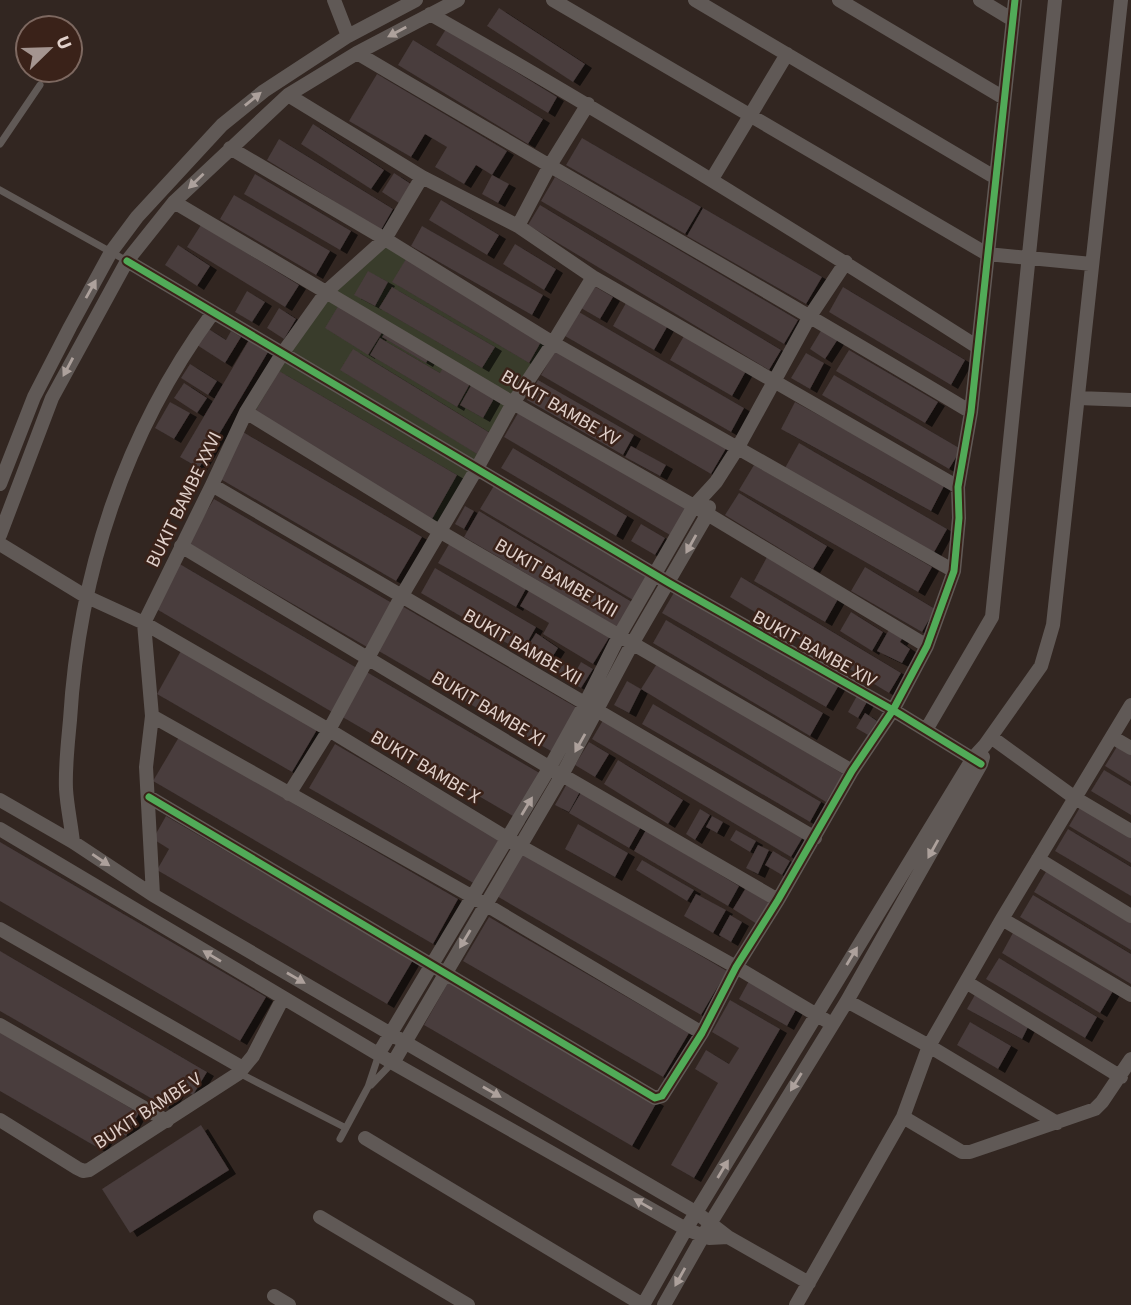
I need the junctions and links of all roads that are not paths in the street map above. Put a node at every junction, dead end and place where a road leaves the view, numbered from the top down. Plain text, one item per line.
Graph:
1 (334, 0) edge
2 (416, 0) edge
3 (458, 0) edge
4 (553, 0) edge
5 (695, 0) edge
6 (839, 0) edge
7 (980, 0) edge
8 (1015, 0) edge
9 (1055, 0) edge
10 (1121, 0) edge
11 (427, 16) junction
12 (1013, 20) junction
13 (1124, 33) edge
14 (348, 36) junction
15 (357, 53) junction
16 (787, 54) junction
17 (40, 85) dead end
18 (288, 95) junction
19 (1004, 98) junction
20 (588, 104) junction
21 (750, 116) junction
22 (0, 144) edge
23 (230, 148) junction
24 (550, 167) junction
25 (422, 177) junction
26 (996, 178) junction
27 (712, 179) junction
28 (0, 190) edge
29 (174, 202) junction
30 (518, 226) junction
31 (385, 239) junction
32 (111, 252) junction
33 (987, 254) junction
34 (1029, 258) junction
35 (127, 261) junction
36 (846, 262) junction
37 (1092, 264) junction
38 (593, 277) junction
39 (327, 291) junction
40 (212, 314) junction
41 (810, 316) junction
42 (553, 342) junction
43 (976, 346) junction
44 (282, 354) junction
45 (775, 380) junction
46 (1078, 398) junction
47 (1131, 400) edge
48 (513, 402) junction
49 (246, 412) junction
50 (971, 412) junction
51 (737, 449) junction
52 (477, 470) junction
53 (716, 482) junction
54 (0, 484) edge
55 (212, 485) junction
56 (958, 487) junction
57 (694, 506) junction
58 (707, 515) junction
59 (439, 531) junction
60 (0, 535) edge
61 (0, 544) edge
62 (181, 546) junction
63 (954, 571) junction
64 (655, 575) junction
65 (669, 583) junction
66 (85, 596) junction
67 (401, 597) junction
68 (144, 623) junction
69 (619, 636) junction
70 (632, 644) junction
71 (928, 646) junction
72 (369, 658) junction
73 (1131, 705) edge
74 (592, 708) junction
75 (892, 710) junction
76 (152, 716) junction
77 (329, 730) junction
78 (926, 730) junction
79 (1112, 737) junction
80 (988, 741) junction
81 (1131, 748) edge
82 (977, 761) junction
83 (556, 771) junction
84 (852, 771) junction
85 (289, 794) junction
86 (149, 797) junction
87 (1075, 798) junction
88 (0, 800) edge
89 (0, 829) edge
90 (1131, 831) edge
91 (815, 838) junction
92 (73, 842) junction
93 (514, 842) junction
94 (1038, 859) junction
95 (153, 895) junction
96 (778, 900) junction
97 (479, 901) junction
98 (1131, 916) edge
99 (1002, 919) junction
100 (0, 929) edge
101 (432, 965) junction
102 (736, 967) junction
103 (444, 974) junction
104 (966, 982) junction
105 (1131, 995) edge
106 (283, 998) junction
107 (847, 1001) junction
108 (817, 1015) junction
109 (832, 1024) junction
110 (0, 1025) edge
111 (391, 1033) junction
112 (702, 1033) junction
113 (405, 1042) junction
114 (929, 1046) junction
115 (379, 1053) junction
116 (1131, 1059) edge
117 (393, 1063) junction
118 (241, 1071) junction
119 (1121, 1077) junction
120 (368, 1087) junction
121 (903, 1117) junction
122 (0, 1120) edge
123 (167, 1121) junction
124 (1057, 1123) junction
125 (346, 1128) junction
126 (365, 1138) dead end
127 (340, 1139) dead end
128 (696, 1213) junction
129 (320, 1217) dead end
130 (710, 1222) junction
131 (686, 1228) junction
132 (703, 1237) junction
133 (728, 1237) junction
134 (809, 1283) junction
135 (274, 1296) dead end
136 (289, 1305) edge
137 (468, 1305) edge
138 (643, 1305) edge
139 (664, 1305) edge
140 (796, 1305) edge

1 - 14 street
2 - 11 street
2 - 14 street
3 - 11 street
4 - 21 street
5 - 16 street
6 - 19 street
7 - 12 street
8 - 12 street
9 - 34 street
10 - 13 street
11 -> 15 street
11 - 20 street
12 - 19 street
13 - 37 street
32 -> 14 street
15 - 18 street
15 - 24 street
16 - 21 street
16 - 26 street
17 - 22 lane
18 - 23 street
18 - 25 street
19 - 26 street
20 - 24 street
20 - 27 street
21 - 27 street
21 - 33 street
23 -> 29 street
23 - 31 street
24 - 30 street
24 - 41 street
25 - 30 street
25 - 31 street, BUKIT BAMBE XXVI
26 - 33 street
27 - 36 street
28 - 32 lane
29 - 35 street
29 - 39 street, BUKIT BAMBE XV
30 - 38 street
31 - 39 street, BUKIT BAMBE XXVI
31 - 42 street
32 - 35 lane
54 -> 32 street
33 - 34 street
33 - 43 street
34 - 37 street
34 - 78 street
35 - 40 street, BUKIT BAMBE XIV
35 -> 60 street
36 - 41 street
36 - 43 street
37 - 46 street
38 - 42 street
38 - 45 street
39 - 44 street, BUKIT BAMBE XXVI
39 - 48 street, BUKIT BAMBE XV
40 - 44 street, BUKIT BAMBE XIV
40 - 66 street
41 - 45 street
41 - 50 street
42 - 48 street
42 - 51 street
43 - 50 street
44 - 49 street, BUKIT BAMBE XXVI
44 - 52 street, BUKIT BAMBE XIV
45 - 51 street
45 - 56 street
46 - 47 street
46 - 80 street
48 - 52 street
48 - 57 street, BUKIT BAMBE XV
49 - 55 street, BUKIT BAMBE XXVI
49 - 59 street, BUKIT BAMBE XIII
50 - 56 street
51 - 53 street
51 - 63 street
52 - 59 street
52 - 64 street, BUKIT BAMBE XIV
53 - 57 street
53 - 58 street
55 - 62 street, BUKIT BAMBE XXVI
55 - 67 street, BUKIT BAMBE XII
56 - 63 street
57 - 58 street, BUKIT BAMBE XV
57 - 64 street
58 -> 65 street
58 - 71 street, BUKIT BAMBE XV
59 - 67 street
59 - 69 street, BUKIT BAMBE XIII
61 - 66 street, BUKIT BAMBE X
62 - 68 street, BUKIT BAMBE XXVI
62 - 72 street, BUKIT BAMBE XI
63 - 71 street
64 - 65 street, BUKIT BAMBE XIV
64 - 69 street
65 - 70 street
65 - 75 street, BUKIT BAMBE XIV
66 - 68 street, BUKIT BAMBE X
66 - 92 street
67 - 72 street
67 - 74 street, BUKIT BAMBE XII
68 - 76 street
68 - 77 street, BUKIT BAMBE X
69 - 70 street, BUKIT BAMBE XIII
69 - 74 street
70 - 74 street
70 - 84 street, BUKIT BAMBE XIII
71 - 75 street
72 - 77 street
72 - 83 street, BUKIT BAMBE XI
73 - 79 street
74 - 83 street
74 - 91 street, BUKIT BAMBE XII
75 - 78 street, BUKIT BAMBE XIV
75 - 84 street
76 - 85 street
76 - 86 street
77 - 85 street
77 - 93 street, BUKIT BAMBE X
78 - 82 street, BUKIT BAMBE XIV
79 - 81 street
79 - 87 street
80 - 82 street
80 - 87 street
82 -> 107 street
108 -> 82 street
83 - 93 street
83 - 96 street, BUKIT BAMBE XI
84 - 91 street
85 - 97 street
86 - 95 street
86 - 101 street
87 - 90 street
87 - 94 street
88 - 92 street
106 -> 89 street
91 - 96 street
92 -> 95 street
93 - 97 street
93 - 102 street, BUKIT BAMBE X
94 - 98 street
94 - 99 street
95 -> 111 street
96 - 102 street
97 - 101 street
97 -> 103 street
97 - 112 street
99 - 104 street
99 - 105 street
100 - 118 street
101 - 103 street
101 - 111 street
102 - 108 street, BUKIT BAMBE X
102 - 112 street
103 - 112 street
103 - 113 street
104 - 114 street
104 - 119 street
106 - 115 street
106 - 118 street, BUKIT BAMBE V
107 - 109 street
107 - 114 street
108 - 109 street, BUKIT BAMBE X
128 -> 108 street
109 -> 130 street
110 - 123 street
111 - 113 street
111 - 115 street
113 - 117 street
113 -> 128 street
114 - 121 street
114 - 124 street
115 - 117 street
115 - 120 lane
116 - 119 street
117 - 120 lane
131 -> 117 street
118 - 123 street, BUKIT BAMBE V
118 - 125 lane
119 - 124 street
120 - 125 lane
121 - 124 street
121 - 134 street
122 - 123 street, BUKIT BAMBE V
125 - 127 lane
126 - 138 street
128 - 130 street
128 - 131 street
129 - 137 street
130 - 132 street
130 - 133 street
131 - 132 street
131 - 138 street
132 - 133 street
132 -> 139 street
133 - 134 street
134 - 140 street
135 - 136 street

